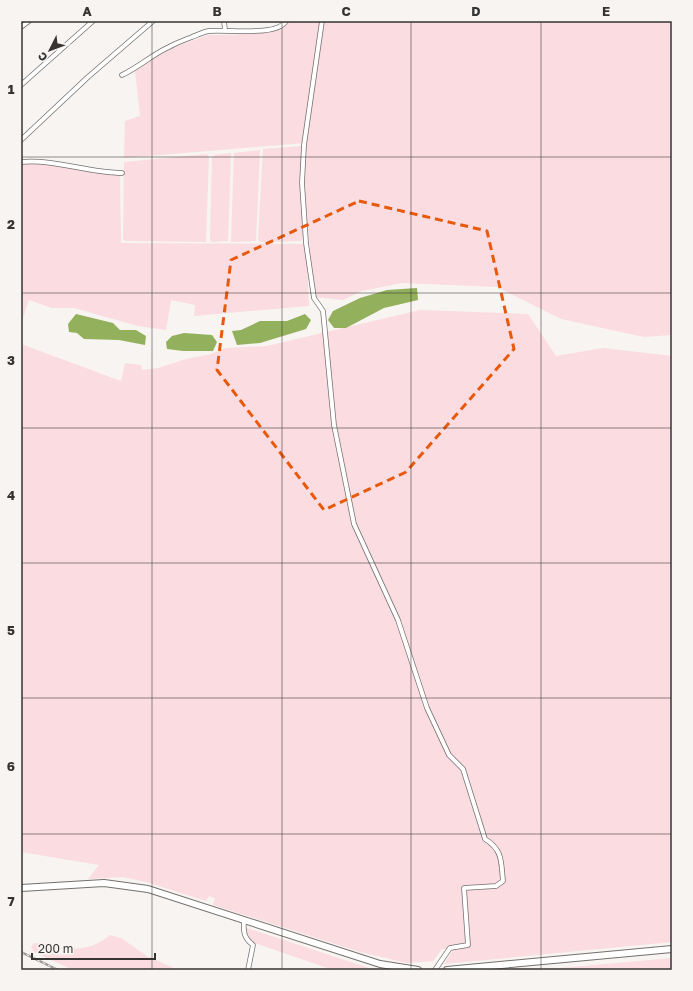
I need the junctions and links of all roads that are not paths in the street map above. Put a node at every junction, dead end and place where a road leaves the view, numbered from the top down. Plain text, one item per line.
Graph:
1 (29, 21) edge
2 (93, 21) edge
3 (153, 21) edge
4 (224, 21) edge
5 (286, 21) edge
6 (322, 21) edge
7 (21, 27) edge
8 (225, 30) junction
9 (122, 75) dead end
10 (21, 85) edge
11 (21, 140) edge
12 (21, 162) edge
13 (122, 173) dead end
14 (21, 888) edge
15 (244, 920) junction
16 (672, 949) edge
17 (248, 970) edge
18 (418, 970) edge
19 (435, 970) edge
20 (447, 970) edge

1 - 7 street
2 - 10 street
3 - 11 street
4 - 8 street
5 - 8 street
6 - 19 street
8 - 9 street
12 - 13 street
14 - 15 main road
15 - 17 street
15 - 18 main road
16 - 20 main road

